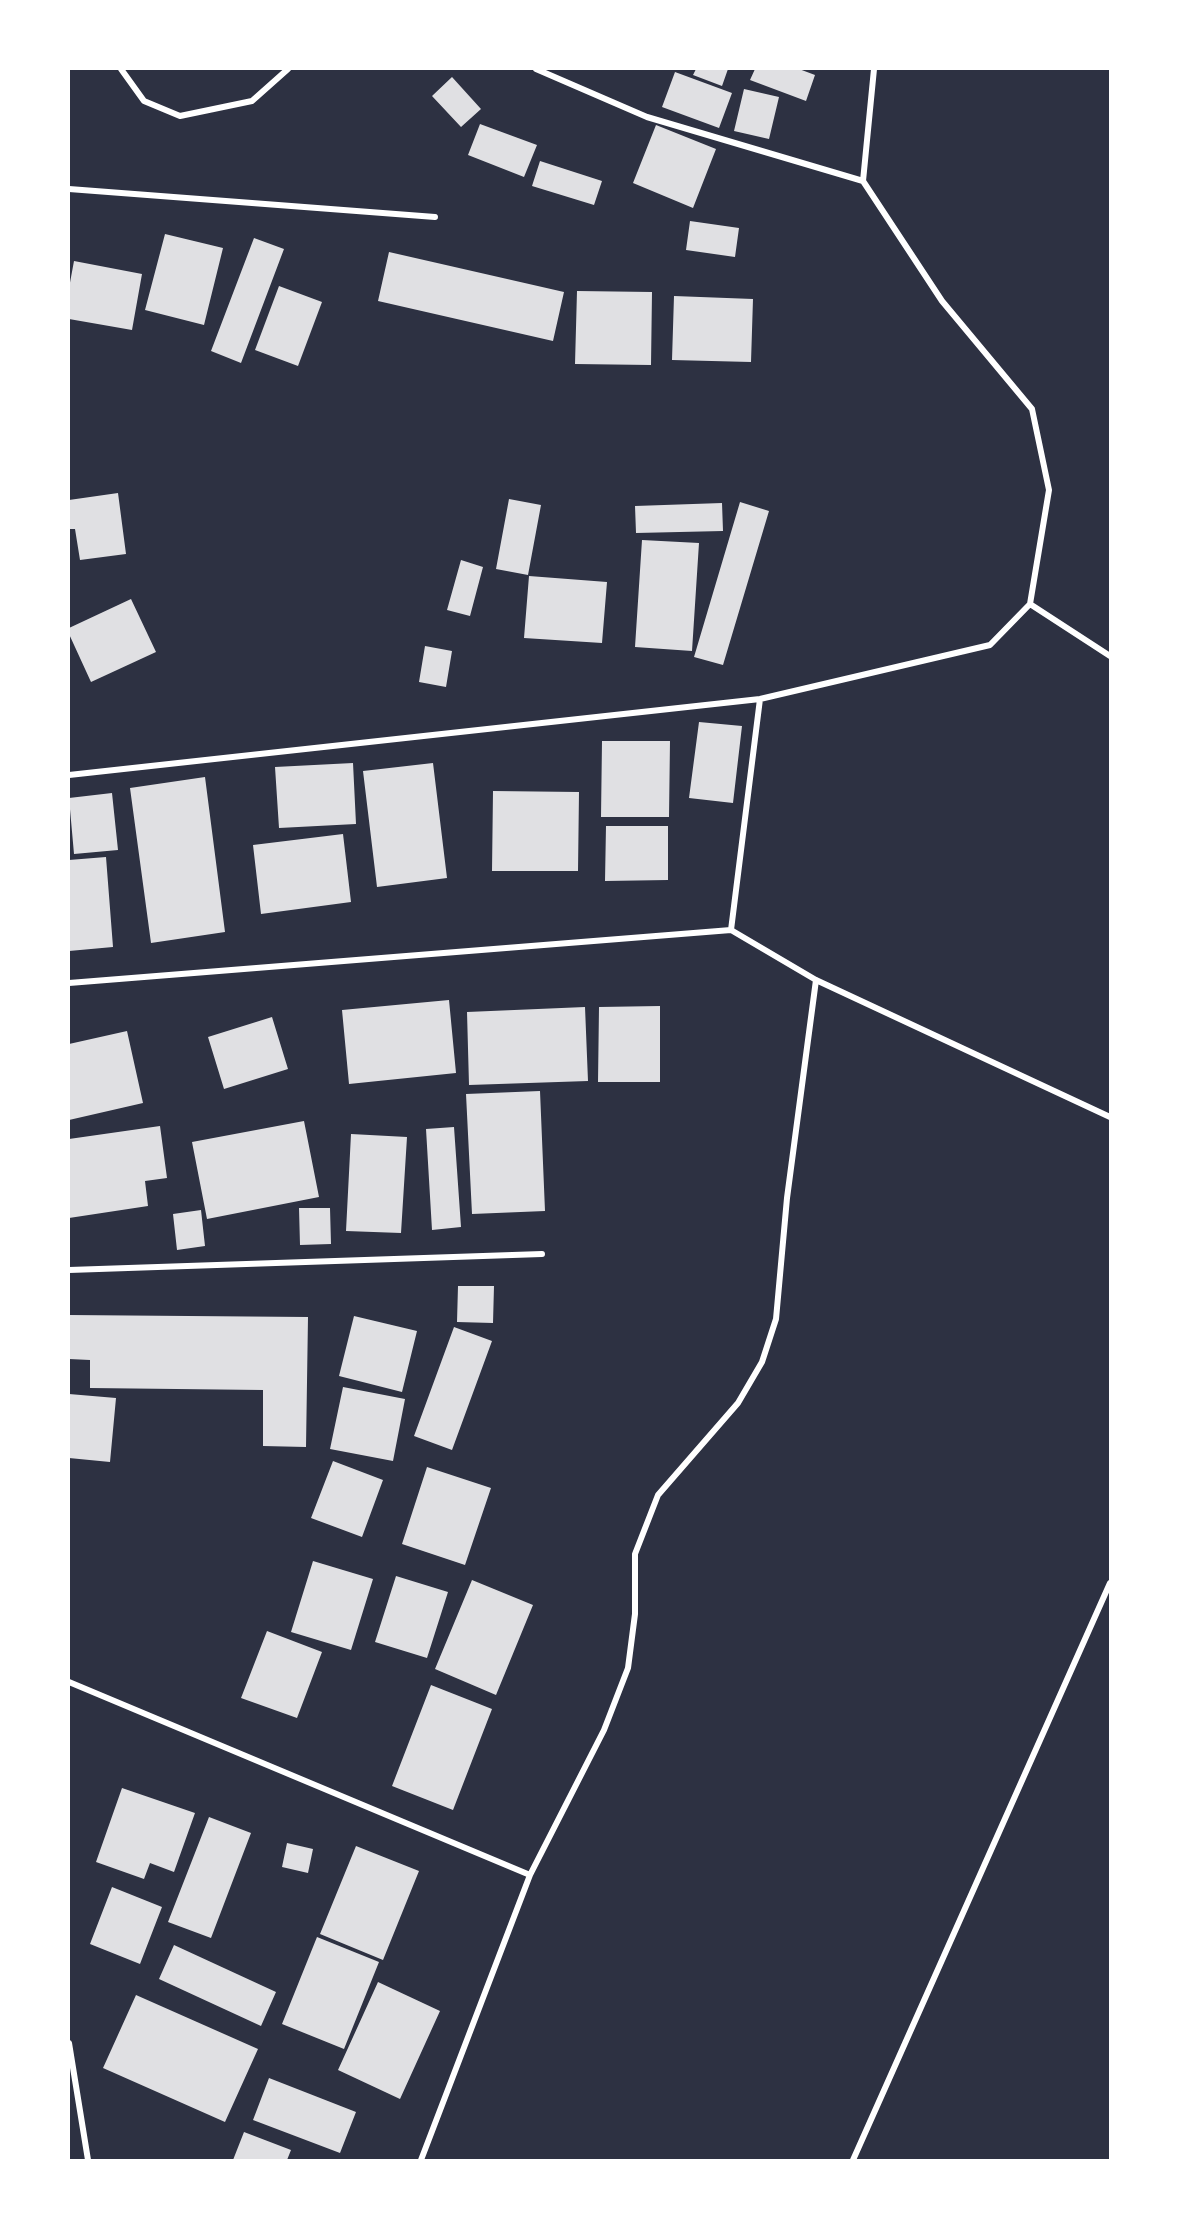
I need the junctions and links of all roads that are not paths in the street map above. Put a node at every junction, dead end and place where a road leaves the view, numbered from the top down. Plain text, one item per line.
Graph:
1 (121, 69) edge
2 (288, 69) edge
3 (536, 69) edge
4 (874, 69) edge
5 (863, 181) junction
6 (69, 189) edge
7 (435, 217) dead end
8 (1030, 604) junction
9 (1110, 656) edge
10 (760, 699) junction
11 (69, 775) edge
12 (731, 930) junction
13 (816, 980) junction
14 (69, 983) edge
15 (1110, 1117) edge
16 (542, 1254) dead end
17 (69, 1270) edge
18 (1110, 1583) edge
19 (69, 1682) edge
20 (530, 1875) junction
21 (69, 2043) edge
22 (88, 2160) edge
23 (422, 2160) edge
24 (853, 2160) edge

1 - 2 street
3 - 5 street
4 - 5 street
5 - 8 street
6 - 7 street
8 - 9 street
8 - 10 street
10 - 11 street
10 - 12 street
12 - 13 street
12 - 14 street
13 - 15 street
13 - 20 street
16 - 17 street
18 - 24 street
19 - 20 street
20 - 23 street
21 - 22 street

